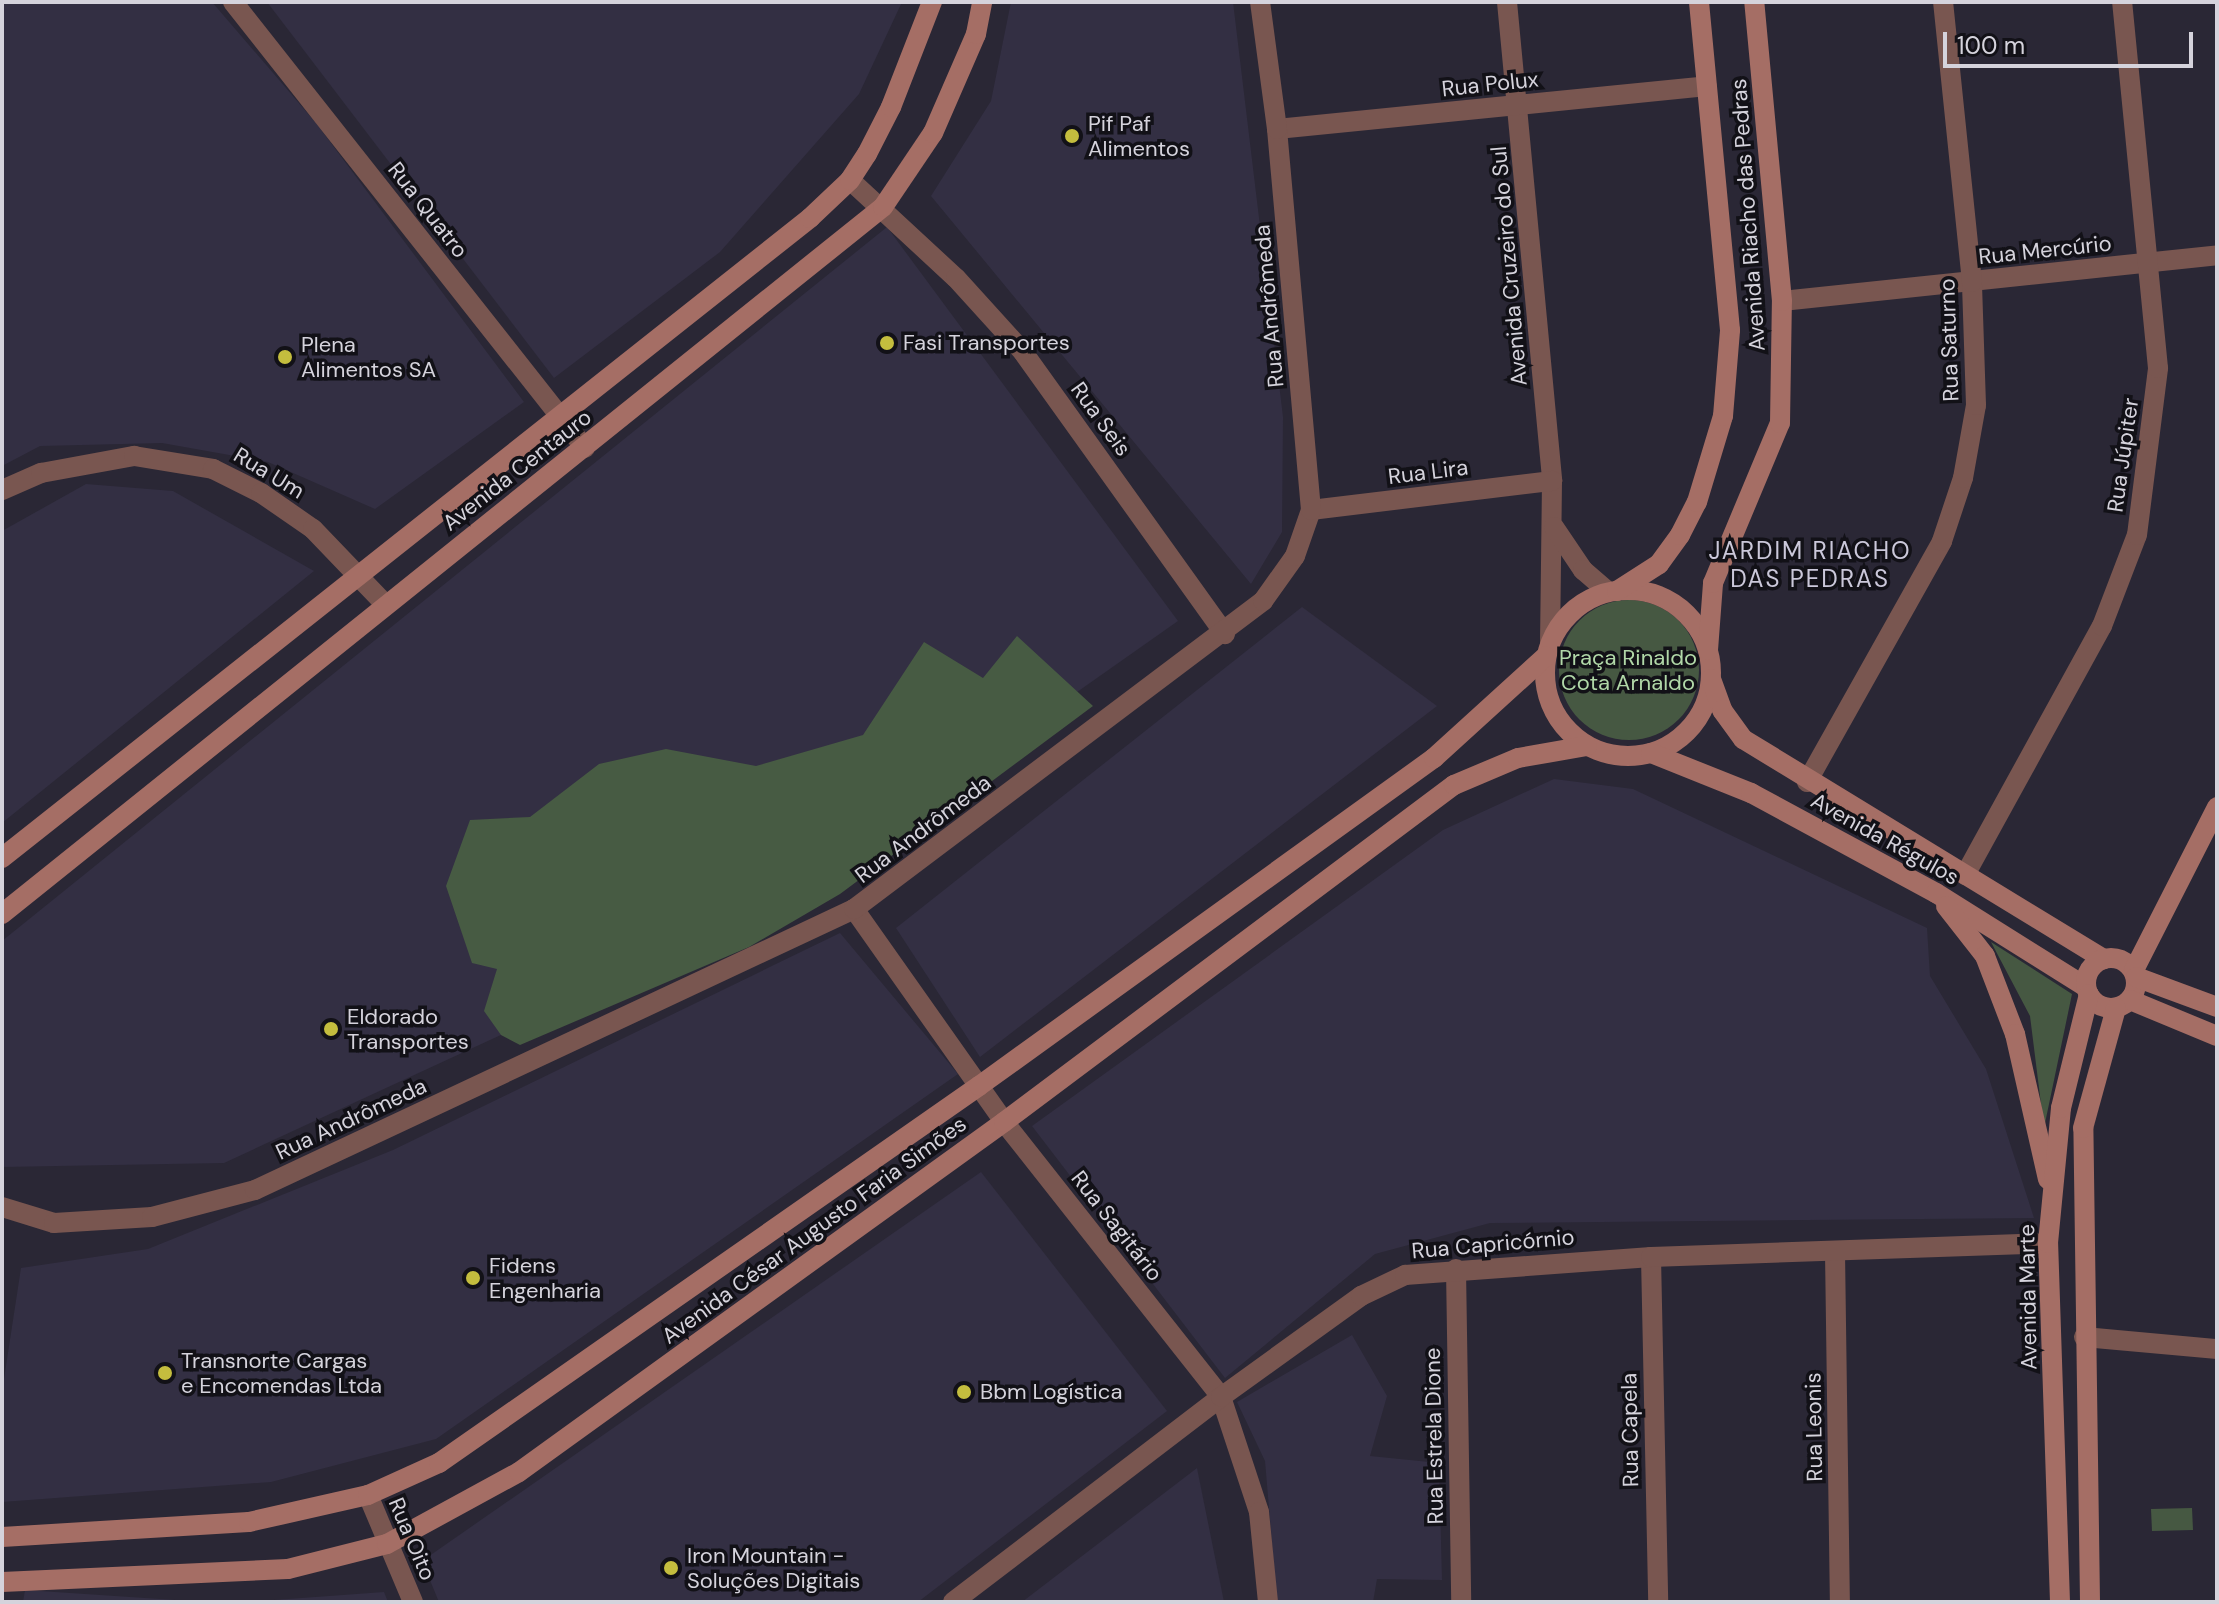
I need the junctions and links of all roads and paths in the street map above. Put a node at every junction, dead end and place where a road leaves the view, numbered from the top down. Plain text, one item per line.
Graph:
1 (233, 2) edge
2 (932, 2) edge
3 (982, 2) edge
4 (1260, 2) edge
5 (1507, 2) edge
6 (1699, 2) edge
7 (1754, 2) edge
8 (1943, 2) edge
9 (2122, 2) edge
10 (1707, 86) junction
11 (1518, 105) junction
12 (1277, 129) junction
13 (850, 180) junction
14 (883, 207) junction
15 (2217, 255) edge
16 (2146, 264) junction
17 (1972, 282) junction
18 (1782, 301) junction
19 (559, 415) junction
20 (585, 448) junction
21 (1552, 481) junction
22 (2, 490) edge
23 (1311, 510) junction
24 (1554, 527) junction
25 (359, 571) junction
26 (1613, 592) junction
27 (386, 605) junction
28 (1225, 634) junction
29 (1548, 649) junction
30 (1708, 650) junction
31 (1711, 679) junction
32 (1587, 746) junction
33 (1651, 753) junction
34 (1807, 782) junction
35 (2217, 809) edge
36 (2, 858) edge
37 (1965, 875) junction
38 (1936, 893) junction
39 (854, 909) junction
40 (2, 914) edge
41 (2124, 966) junction
42 (2087, 990) junction
43 (2123, 1004) junction
44 (2217, 1007) edge
45 (2217, 1036) edge
46 (979, 1086) junction
47 (1004, 1122) junction
48 (2052, 1199) junction
49 (2, 1207) edge
50 (2048, 1243) junction
51 (1835, 1252) junction
52 (1651, 1257) junction
53 (1456, 1269) junction
54 (2084, 1337) junction
55 (2052, 1339) junction
56 (2217, 1349) edge
57 (1221, 1397) junction
58 (368, 1495) junction
59 (2, 1537) edge
60 (387, 1544) junction
61 (2, 1582) edge
62 (413, 1602) edge
63 (953, 1602) edge
64 (1268, 1602) edge
65 (1461, 1602) edge
66 (1658, 1602) edge
67 (1840, 1602) edge
68 (2060, 1602) edge
69 (2090, 1602) edge

1 - 19 street, Rua Quatro
2 - 13 street, Avenida Centauro
3 - 14 street, Avenida Centauro
4 - 12 street, Rua Andrômeda
5 - 11 street, Avenida Cruzeiro do Sul
6 - 10 street, Avenida Riacho das Pedras
7 - 18 street, Avenida Riacho das Pedras
8 - 17 street, Rua Saturno
9 - 16 street, Rua Júpiter
10 - 11 street, Rua Polux
10 - 26 street, Avenida Riacho das Pedras
11 - 12 street, Rua Polux
11 - 21 street, Avenida Cruzeiro do Sul
12 - 23 street, Rua Andrômeda
13 - 14 street, Rua Seis
13 - 19 street, Avenida Centauro
14 - 20 street, Avenida Centauro
14 - 28 street, Rua Seis
15 - 16 street, Rua Mercúrio
16 - 17 street, Rua Mercúrio
16 - 37 street, Rua Júpiter
17 - 18 street, Rua Mercúrio
17 - 34 street, Rua Saturno
18 - 30 street, Avenida Riacho das Pedras
19 - 20 street, Rua Quatro
19 - 25 street, Avenida Centauro
20 - 27 street, Avenida Centauro
21 - 23 street, Rua Lira
21 - 24 street, Avenida Cruzeiro do Sul
22 - 25 street, Rua Um
23 - 28 street, Rua Andrômeda
24 - 26 street
24 - 29 street, Avenida Cruzeiro do Sul
25 - 27 street, Rua Um
25 - 36 street, Avenida Centauro
26 - 29 street
26 - 30 street
27 - 40 street, Avenida Centauro
28 - 39 street, Rua Andrômeda
29 - 32 street
29 - 46 street, Avenida César Augusto Faria Simões
30 - 31 street
31 - 33 street
31 - 34 street, Avenida Régulos
32 - 33 street
32 - 47 street, Avenida César Augusto Faria Simões
33 - 38 street, Avenida Régulos
34 - 37 street, Avenida Régulos
35 - 41 street
37 - 41 street, Avenida Régulos
38 - 42 street, Avenida Régulos
38 - 48 street
39 - 46 street, Rua Sagitário
39 - 49 street, Rua Andrômeda
41 - 42 street, Avenida Marte
41 - 43 street
41 - 44 street, Avenida Régulos
42 - 43 street, Avenida Régulos
42 - 48 street, Avenida Marte
43 - 45 street
43 - 54 street
46 - 47 street, Rua Sagitário
46 - 58 street, Avenida César Augusto Faria Simões
47 - 57 street, Rua Sagitário
47 - 60 street, Avenida César Augusto Faria Simões
48 - 50 street, Avenida Marte
50 - 51 street, Rua Capricórnio
50 - 55 street, Avenida Marte
51 - 52 street, Rua Capricórnio
51 - 67 street, Rua Leonis
52 - 53 street, Rua Capricórnio
52 - 66 street, Rua Capela
53 - 57 street, Rua Capricórnio
53 - 65 street, Rua Estrela Dione
54 - 55 street
54 - 56 street
54 - 69 street
55 - 68 street, Avenida Marte
57 - 63 street, Rua Capricórnio
57 - 64 street, Rua Sagitário
58 - 59 street, Avenida César Augusto Faria Simões
58 - 60 street, Rua Oito
60 - 61 street, Avenida César Augusto Faria Simões
60 - 62 street, Rua Oito

